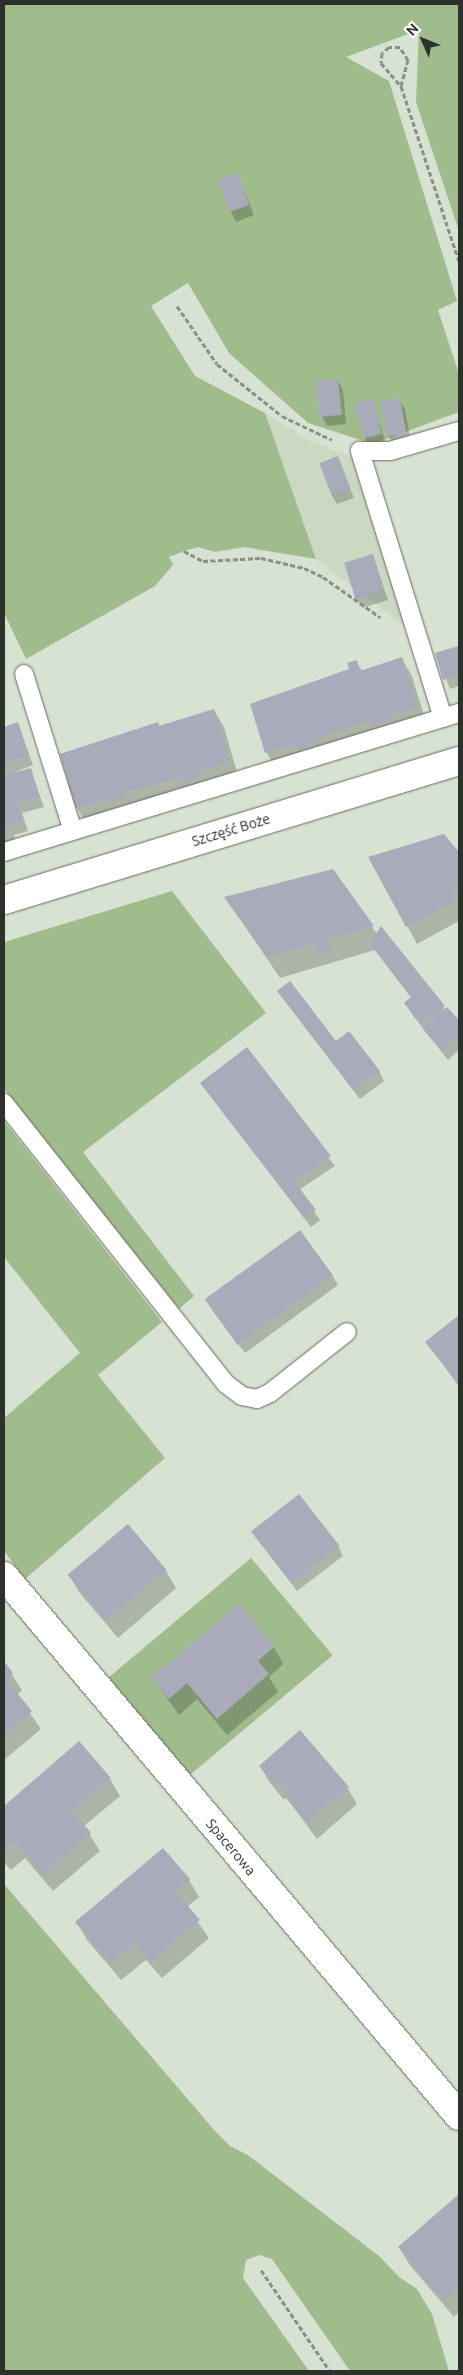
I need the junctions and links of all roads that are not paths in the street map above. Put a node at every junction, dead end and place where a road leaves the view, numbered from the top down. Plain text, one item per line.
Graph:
1 (459, 431) edge
2 (24, 674) dead end
3 (451, 715) edge
4 (459, 761) edge
5 (73, 832) junction
6 (4, 852) edge
7 (4, 900) edge
8 (4, 1103) edge
9 (347, 1332) dead end
10 (4, 1576) edge
11 (459, 2116) edge

1 - 3 lane
2 - 5 lane
3 - 5 lane
4 - 7 street, Szczęść Boże
5 - 6 lane
8 - 9 lane
10 - 11 street, Spacerowa

